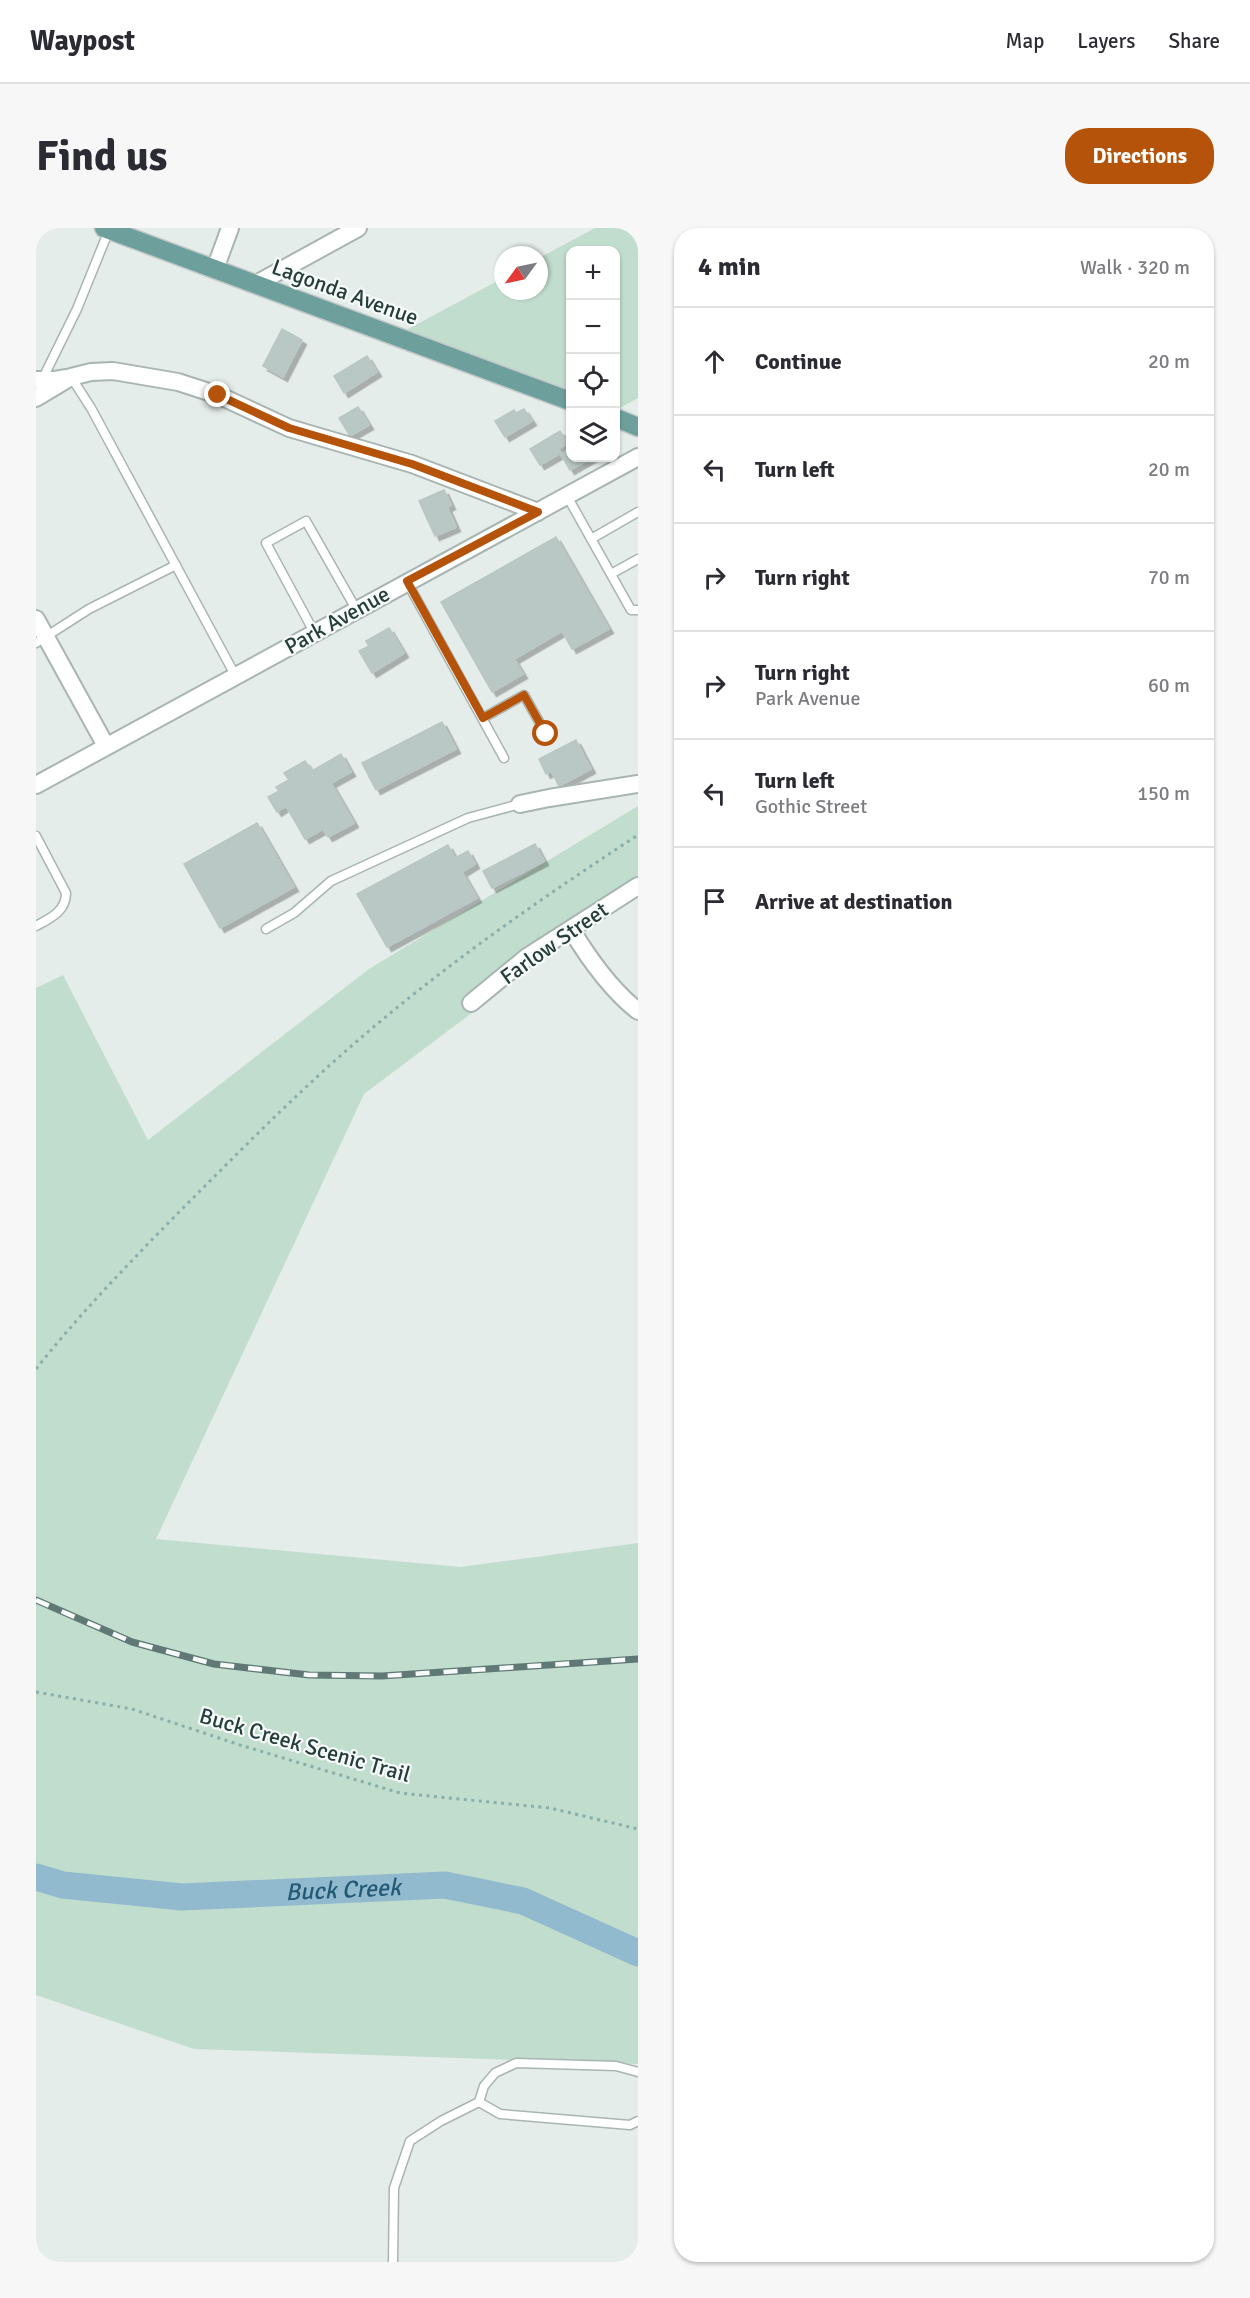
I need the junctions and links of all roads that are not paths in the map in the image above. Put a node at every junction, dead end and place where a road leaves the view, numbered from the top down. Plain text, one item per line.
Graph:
1 (230, 228) edge
2 (358, 228) edge
3 (106, 229) edge
4 (215, 269) junction
5 (256, 284) junction
6 (71, 377) junction
7 (39, 380) edge
8 (36, 398) edge
9 (566, 400) edge
10 (620, 420) edge
11 (638, 427) edge
12 (638, 457) edge
13 (567, 496) junction
14 (538, 512) junction
15 (638, 512) edge
16 (591, 538) junction
17 (638, 559) edge
18 (176, 565) junction
19 (611, 574) junction
20 (407, 581) junction
21 (356, 609) junction
22 (638, 610) edge
23 (36, 619) edge
24 (314, 632) junction
25 (41, 640) edge
26 (235, 675) junction
27 (483, 718) junction
28 (546, 734) dead end
29 (106, 746) junction
30 (504, 758) dead end
31 (638, 784) edge
32 (36, 785) edge
33 (520, 804) joint
34 (36, 836) edge
35 (638, 886) edge
36 (36, 926) edge
37 (266, 929) dead end
38 (571, 929) junction
39 (471, 1003) dead end
40 (638, 1011) edge
41 (638, 2072) edge
42 (479, 2102) junction
43 (638, 2121) edge
44 (393, 2262) edge

1 - 4 street
2 - 5 street
3 - 4 main road, Lagonda Avenue
3 - 7 lane
4 - 5 main road, Lagonda Avenue
5 - 9 main road, Lagonda Avenue
6 - 7 street
6 - 8 street
6 - 14 street
6 - 18 lane
10 - 11 main road
12 - 13 street, Park Avenue
13 - 14 street, Park Avenue
13 - 16 lane
14 - 20 street, Park Avenue
15 - 16 lane
16 - 19 lane
17 - 19 lane
18 - 25 lane
18 - 26 lane
19 - 22 lane
20 - 21 street, Park Avenue
20 - 27 lane
21 - 24 street, Park Avenue
21 - 24 lane
23 - 25 street
24 - 26 street, Park Avenue
25 - 29 street
26 - 29 street, Park Avenue
27 - 28 lane
27 - 30 lane
29 - 32 street, Park Avenue
31 - 33 street
33 - 37 lane
34 - 36 lane
35 - 38 street, Farlow Street
38 - 39 street, Farlow Street
38 - 40 street
41 - 42 lane
42 - 43 lane
42 - 44 lane

